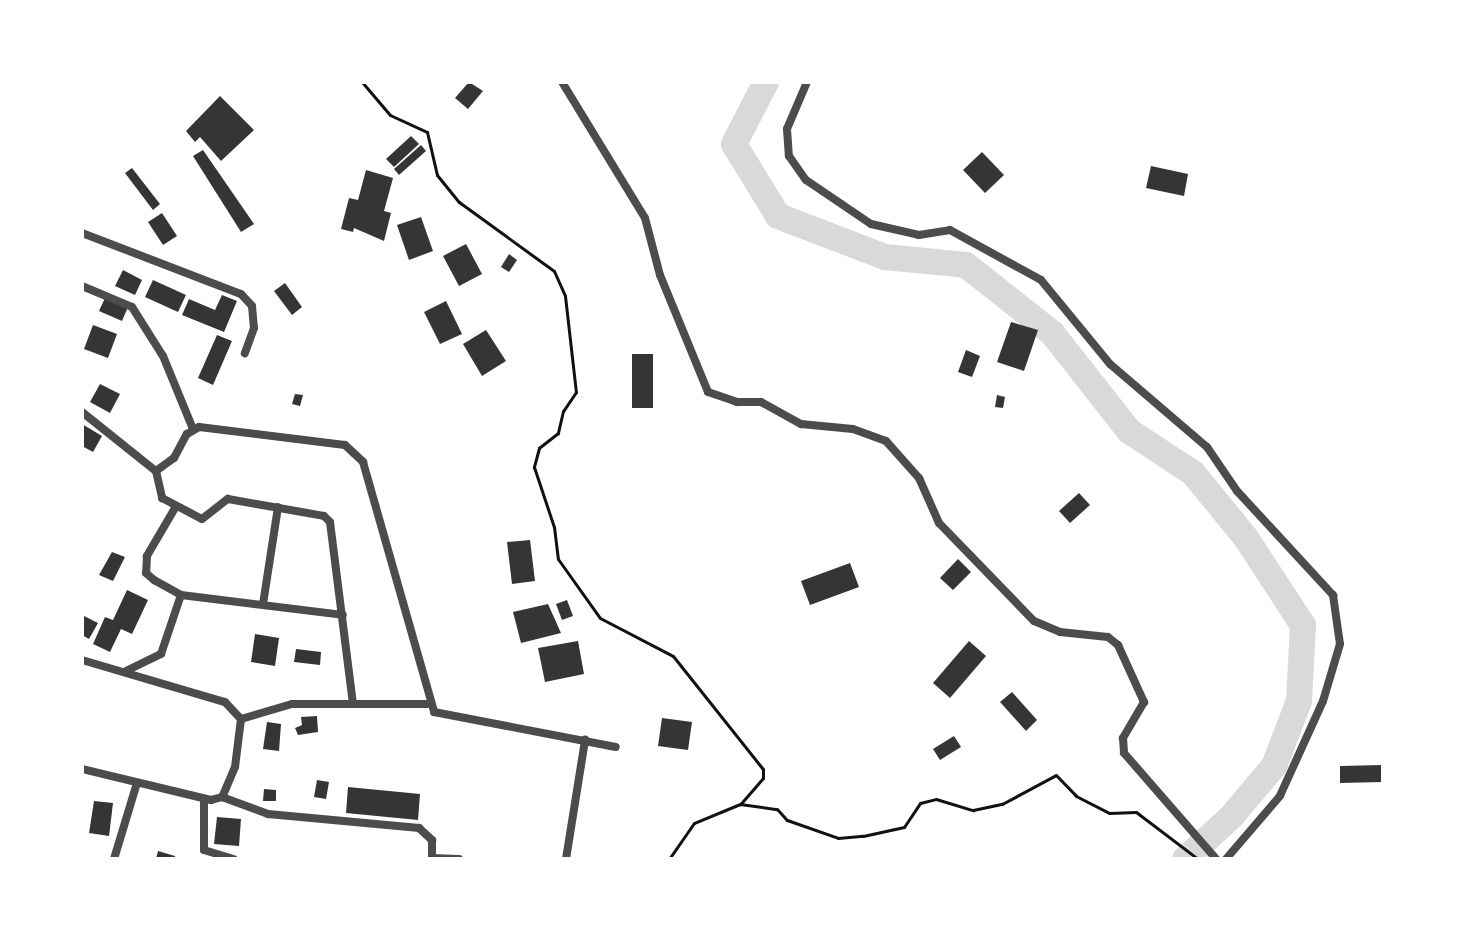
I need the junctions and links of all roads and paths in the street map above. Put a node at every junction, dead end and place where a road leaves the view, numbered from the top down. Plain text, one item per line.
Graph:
1 (362, 82) edge
2 (562, 82) edge
3 (807, 82) edge
4 (82, 233) edge
5 (82, 286) edge
6 (245, 353) dead end
7 (82, 412) edge
8 (193, 429) junction
9 (156, 471) junction
10 (278, 507) junction
11 (175, 508) junction
12 (181, 595) junction
13 (263, 604) junction
14 (343, 615) junction
15 (82, 660) edge
16 (125, 671) junction
17 (353, 704) junction
18 (428, 704) junction
19 (241, 719) junction
20 (585, 740) junction
21 (616, 747) dead end
22 (82, 769) edge
23 (137, 783) junction
24 (222, 797) junction
25 (204, 799) junction
26 (740, 804) junction
27 (432, 858) edge
28 (1215, 858) edge
29 (114, 859) edge
30 (234, 859) edge
31 (459, 859) edge
32 (566, 859) edge
33 (669, 859) edge
34 (1198, 859) edge
35 (1226, 859) edge

1 - 26 path
2 - 28 street
3 - 35 street
4 - 6 street
5 - 8 street
7 - 9 street
8 - 9 street
8 - 18 street
9 - 11 street
10 - 11 street
10 - 13 street
10 - 14 street
11 - 12 street
12 - 13 street
12 - 16 street
13 - 14 street
14 - 17 street
15 - 16 street
16 - 19 street
17 - 18 street
17 - 19 street
18 - 20 street
19 - 24 street
20 - 21 street
20 - 32 street
22 - 23 street
23 - 25 street
23 - 29 street
24 - 25 street
24 - 27 street
25 - 30 street
26 - 33 path
26 - 34 path
27 - 31 street

